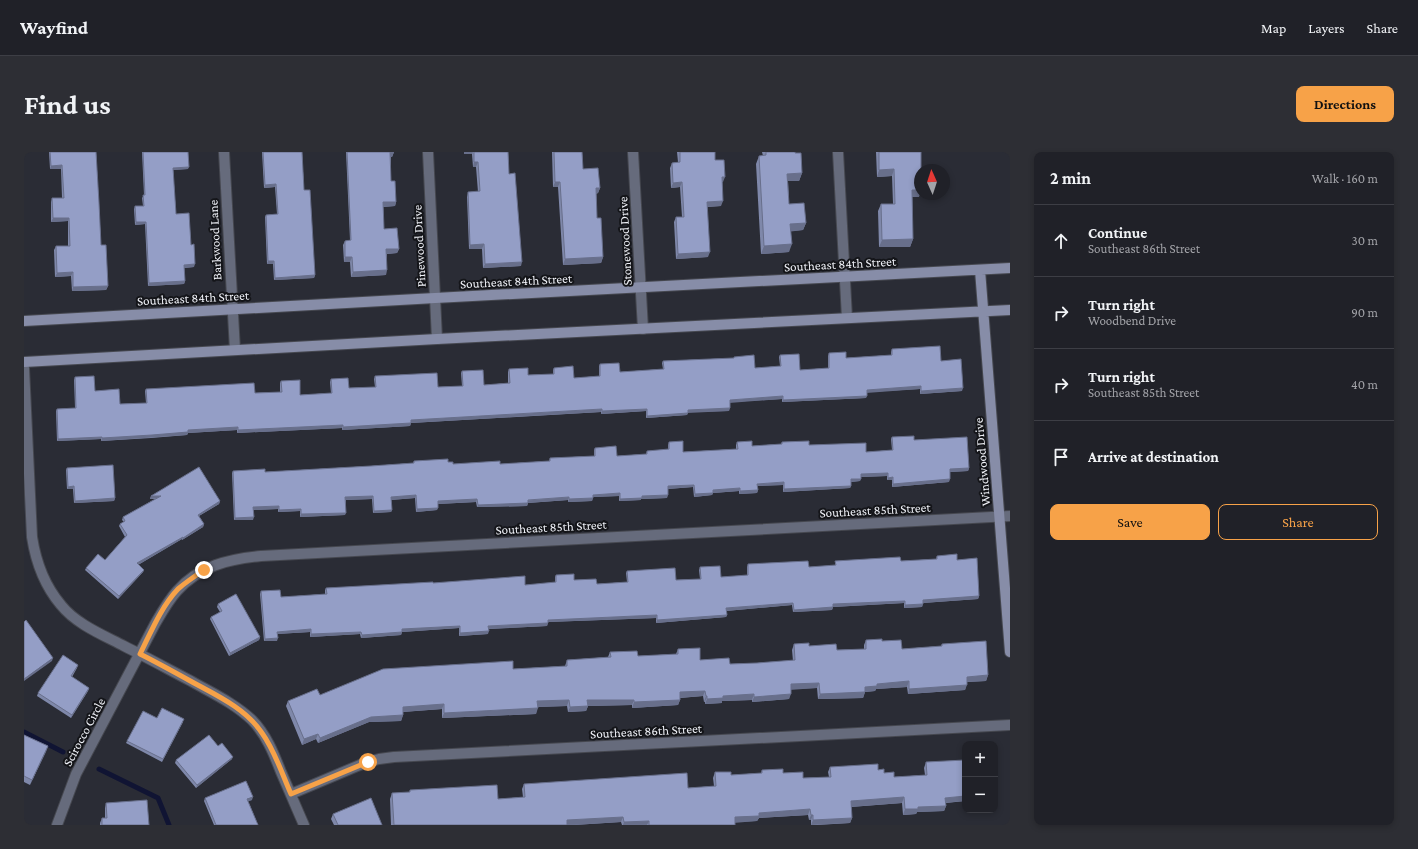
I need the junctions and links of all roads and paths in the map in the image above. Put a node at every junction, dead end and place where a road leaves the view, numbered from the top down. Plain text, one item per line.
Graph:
1 (224, 152) edge
2 (428, 152) edge
3 (634, 152) edge
4 (838, 152) edge
5 (1010, 268) edge
6 (980, 270) junction
7 (844, 277) junction
8 (641, 288) junction
9 (435, 298) junction
10 (232, 309) junction
11 (1010, 310) edge
12 (983, 311) junction
13 (847, 318) junction
14 (24, 321) edge
15 (643, 328) junction
16 (437, 339) junction
17 (235, 350) junction
18 (24, 362) edge
19 (24, 368) edge
20 (1005, 516) edge
21 (1010, 652) edge
22 (140, 654) junction
23 (1010, 725) edge
24 (291, 794) junction
25 (57, 825) edge
26 (304, 825) edge

1 - 10 street, Barkwood Lane
2 - 9 street, Pinewood Drive
3 - 8 street, Stonewood Drive
4 - 7 street
5 - 6 street, Southeast 84th Street
6 - 7 street, Southeast 84th Street
6 - 12 street, Windwood Drive
7 - 8 street, Southeast 84th Street
7 - 13 street
8 - 9 street, Southeast 84th Street
8 - 15 street, Stonewood Drive
9 - 10 street, Southeast 84th Street
9 - 16 street, Pinewood Drive
10 - 14 street, Southeast 84th Street
10 - 17 street, Barkwood Lane
11 - 12 street
12 - 13 street
12 - 20 street, Windwood Drive
13 - 15 street
15 - 16 street
16 - 17 street
17 - 18 street
19 - 22 street
20 - 21 street, Windwood Drive
20 - 22 street, Southeast 85th Street
22 - 24 street
22 - 25 street, Scirocco Circle
23 - 24 street, Southeast 86th Street
24 - 26 street

